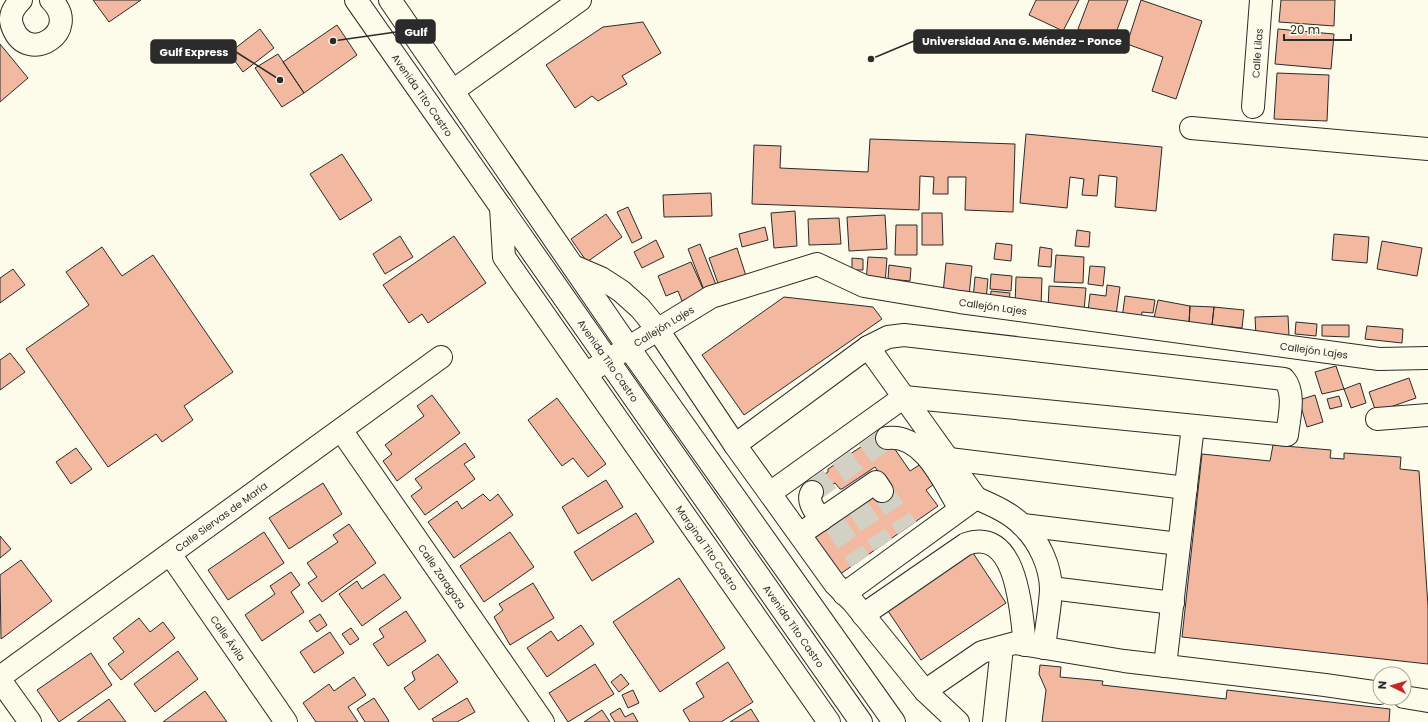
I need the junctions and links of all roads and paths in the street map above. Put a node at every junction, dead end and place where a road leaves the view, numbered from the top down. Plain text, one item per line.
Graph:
1 (21, 0) edge
2 (51, 0) edge
3 (356, 0) edge
4 (390, 0) edge
5 (580, 0) edge
6 (1261, 0) edge
7 (454, 90) junction
8 (1253, 107) dead end
9 (1191, 128) dead end
10 (1428, 149) edge
11 (501, 207) junction
12 (573, 266) junction
13 (658, 330) junction
14 (868, 347) junction
15 (629, 348) junction
16 (441, 357) dead end
17 (1428, 358) edge
18 (608, 362) junction
19 (587, 373) junction
20 (904, 397) junction
21 (1428, 415) edge
22 (1377, 419) dead end
23 (1193, 426) junction
24 (341, 430) junction
25 (887, 438) tunnel mouth
26 (735, 445) junction
27 (949, 459) junction
28 (1186, 488) junction
29 (882, 491) tunnel mouth
30 (812, 492) dead end
31 (770, 493) junction
32 (968, 503) junction
33 (828, 519) junction
34 (1023, 525) junction
35 (800, 534) junction
36 (1179, 544) junction
37 (170, 554) junction
38 (1051, 588) junction
39 (844, 594) junction
40 (1173, 603) junction
41 (863, 615) junction
42 (1002, 647) junction
43 (1035, 647) junction
44 (1165, 666) junction
45 (0, 678) edge
46 (925, 691) junction
47 (1372, 692) edge
48 (1412, 698) edge
49 (1428, 701) edge
50 (30, 722) edge
51 (286, 722) edge
52 (543, 722) edge
53 (829, 722) edge
54 (861, 722) edge
55 (894, 722) edge
56 (958, 722) edge
57 (994, 722) edge

1 - 2 street
3 - 11 street, Avenida Tito Castro
4 - 7 street
5 - 7 street
6 - 8 street, Calle Lilas
7 - 12 street
9 - 10 street
11 - 18 street, Avenida Tito Castro
11 - 19 street, Marginal Tito Castro
12 - 13 street
12 - 15 street
13 - 15 street, Callejón Lajes
13 - 17 street, Callejón Lajes
13 - 26 street
14 - 20 street
14 - 23 street
14 - 26 street
15 - 18 street, Callejón Lajes
15 - 55 street
16 - 24 street, Calle Siervas de María
18 - 19 street, Callejón Lajes
18 - 54 street, Avenida Tito Castro
19 - 53 street, Marginal Tito Castro
20 - 23 street
20 - 27 street
20 - 31 street
21 - 22 street
23 - 28 street
24 - 37 street, Calle Siervas de María
24 - 52 street, Calle Zaragoza
25 - 32 street
26 - 31 street
27 - 28 street
27 - 32 street
28 - 36 street
29 - 33 street
30 - 33 street
31 - 35 street
32 - 34 street
32 - 39 street
33 - 35 street
34 - 36 street
34 - 38 street
35 - 39 street
36 - 40 street
37 - 45 street, Calle Siervas de María
37 - 51 street, Calle Ávila
38 - 40 street
38 - 43 street
39 - 41 street
40 - 44 street
41 - 43 street
41 - 46 street
42 - 43 street
42 - 46 street
42 - 57 street
43 - 44 street
44 - 47 street
45 - 50 street
46 - 56 street
48 - 49 street

